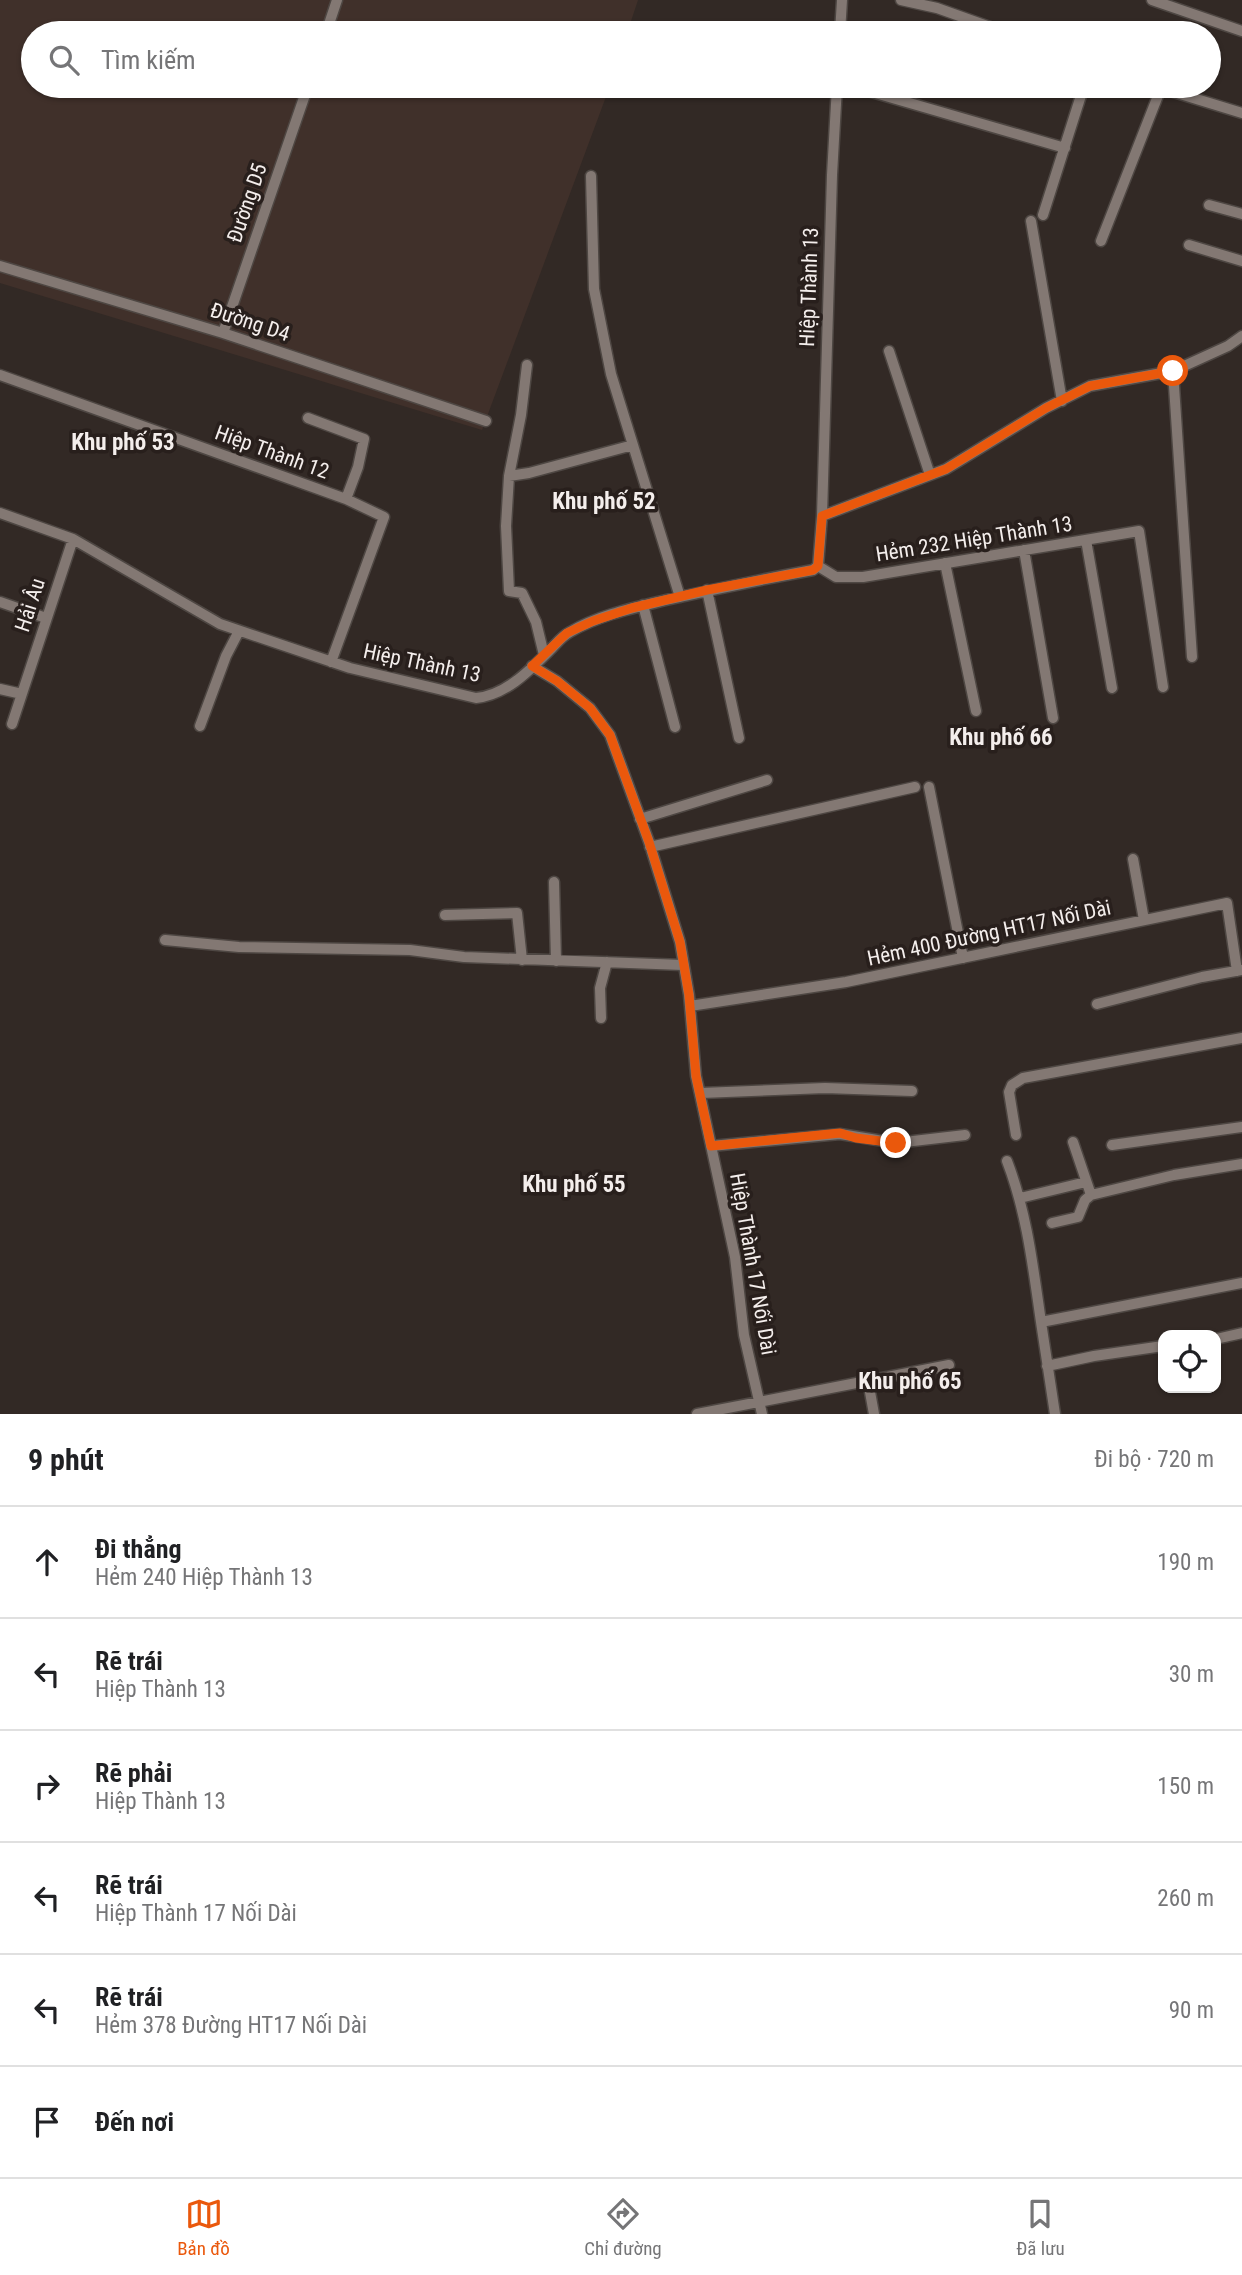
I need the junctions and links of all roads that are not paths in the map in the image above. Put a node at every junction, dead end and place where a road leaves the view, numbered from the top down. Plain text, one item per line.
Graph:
1 (337, 0) edge
2 (842, 0) edge
3 (901, 0) edge
4 (1152, 0) edge
5 (330, 21) edge
6 (841, 21) edge
7 (973, 21) edge
8 (1213, 21) edge
9 (1221, 24) edge
10 (1242, 31) edge
11 (304, 98) edge
12 (836, 98) edge
13 (892, 98) edge
14 (1080, 98) edge
15 (1153, 98) edge
16 (1193, 98) edge
17 (1242, 113) edge
18 (1065, 148) junction
19 (591, 176) dead end
20 (1209, 205) dead end
21 (1242, 214) edge
22 (1042, 215) dead end
23 (1031, 222) dead end
24 (1101, 241) dead end
25 (1189, 245) dead end
26 (1242, 261) edge
27 (0, 266) edge
28 (223, 333) junction
29 (1242, 336) edge
30 (889, 351) dead end
31 (527, 365) dead end
32 (1173, 371) junction
33 (0, 375) edge
34 (1062, 401) junction
35 (308, 418) dead end
36 (486, 421) dead end
37 (633, 445) junction
38 (929, 475) junction
39 (509, 476) junction
40 (346, 499) junction
41 (0, 513) edge
42 (822, 516) junction
43 (73, 538) junction
44 (1086, 540) junction
45 (1024, 550) junction
46 (945, 563) junction
47 (818, 566) junction
48 (707, 590) junction
49 (680, 597) junction
50 (0, 601) edge
51 (643, 605) junction
52 (47, 618) junction
53 (239, 631) junction
54 (544, 655) junction
55 (1192, 657) dead end
56 (331, 662) junction
57 (532, 666) junction
58 (1163, 687) dead end
59 (1112, 688) dead end
60 (0, 689) edge
61 (22, 694) junction
62 (976, 711) dead end
63 (1053, 718) dead end
64 (12, 724) dead end
65 (200, 726) dead end
66 (675, 727) dead end
67 (739, 738) dead end
68 (767, 780) dead end
69 (915, 787) dead end
70 (929, 787) dead end
71 (640, 819) junction
72 (650, 847) junction
73 (1133, 859) dead end
74 (554, 882) dead end
75 (445, 915) dead end
76 (1144, 920) junction
77 (165, 940) dead end
78 (963, 958) junction
79 (522, 960) junction
80 (556, 961) junction
81 (607, 962) junction
82 (683, 965) junction
83 (1240, 971) edge
84 (1097, 1003) dead end
85 (690, 1006) junction
86 (601, 1018) dead end
87 (1242, 1038) edge
88 (912, 1091) dead end
89 (701, 1093) junction
90 (1242, 1127) edge
91 (965, 1135) dead end
92 (1016, 1135) dead end
93 (1073, 1142) dead end
94 (1112, 1145) dead end
95 (711, 1146) junction
96 (1007, 1160) dead end
97 (1242, 1164) edge
98 (1086, 1182) junction
99 (1091, 1195) junction
100 (1020, 1198) junction
101 (1052, 1223) dead end
102 (1242, 1283) edge
103 (1041, 1322) junction
104 (1242, 1333) edge
105 (1221, 1338) edge
106 (1158, 1347) edge
107 (948, 1365) dead end
108 (1047, 1366) junction
109 (868, 1381) junction
110 (761, 1401) junction
111 (697, 1414) edge
112 (762, 1414) edge
113 (874, 1414) edge
114 (1055, 1414) edge

1 - 5 street
2 - 6 street
3 - 7 street
4 - 8 street
9 - 10 street
11 - 28 street, Đường D5
12 - 42 street, Hiệp Thành 13
13 - 18 street
14 - 18 street
15 - 24 street
16 - 17 street
18 - 22 street
19 - 37 street
20 - 21 street
23 - 34 street
25 - 26 street
27 - 28 street, Đường D4
28 - 36 street, Đường D4
29 - 32 street
30 - 38 street
31 - 39 street
32 - 34 street
32 - 55 street
33 - 40 street, Hiệp Thành 12
34 - 38 street
35 - 40 street
37 - 39 street
37 - 49 street
38 - 42 street
39 - 54 street
40 - 56 street, Hiệp Thành 12
41 - 43 street, Hiệp Thành 13
42 - 47 street, Hiệp Thành 13
43 - 52 street, Hải Âu
43 - 53 street, Hiệp Thành 13
44 - 45 street, Hẻm 232 Hiệp Thành 13
44 - 58 street, Hẻm 232 Hiệp Thành 13
44 - 59 street
45 - 46 street, Hẻm 232 Hiệp Thành 13
45 - 63 street
46 - 47 street, Hẻm 232 Hiệp Thành 13
46 - 62 street
47 - 48 street, Hiệp Thành 13
48 - 49 street, Hiệp Thành 13
48 - 67 street
49 - 51 street, Hiệp Thành 13
50 - 52 street
51 - 54 street, Hiệp Thành 13
51 - 66 street
52 - 61 street, Hải Âu
53 - 56 street, Hiệp Thành 13
53 - 65 street
54 - 57 street, Hiệp Thành 13
56 - 57 street, Hiệp Thành 13
57 - 71 street, Hiệp Thành 17 Nối Dài
60 - 61 street
61 - 64 street, Hải Âu
68 - 71 street
69 - 72 street
70 - 78 street
71 - 72 street, Hiệp Thành 17 Nối Dài
72 - 82 street, Hiệp Thành 17 Nối Dài
73 - 76 street
74 - 80 street
75 - 79 street
76 - 78 street, Hẻm 400 Đường HT17 Nối Dài
76 - 83 street, Hẻm 400 Đường HT17 Nối Dài
77 - 79 street
78 - 85 street, Hẻm 400 Đường HT17 Nối Dài
79 - 80 street
80 - 81 street
81 - 82 street
81 - 86 street
82 - 85 street, Hiệp Thành 17 Nối Dài
83 - 84 street
85 - 89 street, Hiệp Thành 17 Nối Dài
87 - 92 street
88 - 89 street
89 - 95 street, Hiệp Thành 17 Nối Dài
90 - 94 street
91 - 95 street
93 - 98 street
95 - 110 street, Hiệp Thành 17 Nối Dài
96 - 100 street
97 - 99 street
98 - 99 street
98 - 100 street
99 - 101 street
100 - 103 street
102 - 103 street
103 - 108 street
104 - 105 street
106 - 108 street
107 - 109 street
108 - 114 street
109 - 110 street
109 - 113 street
110 - 111 street
110 - 112 street, Hiệp Thành 17 Nối Dài

